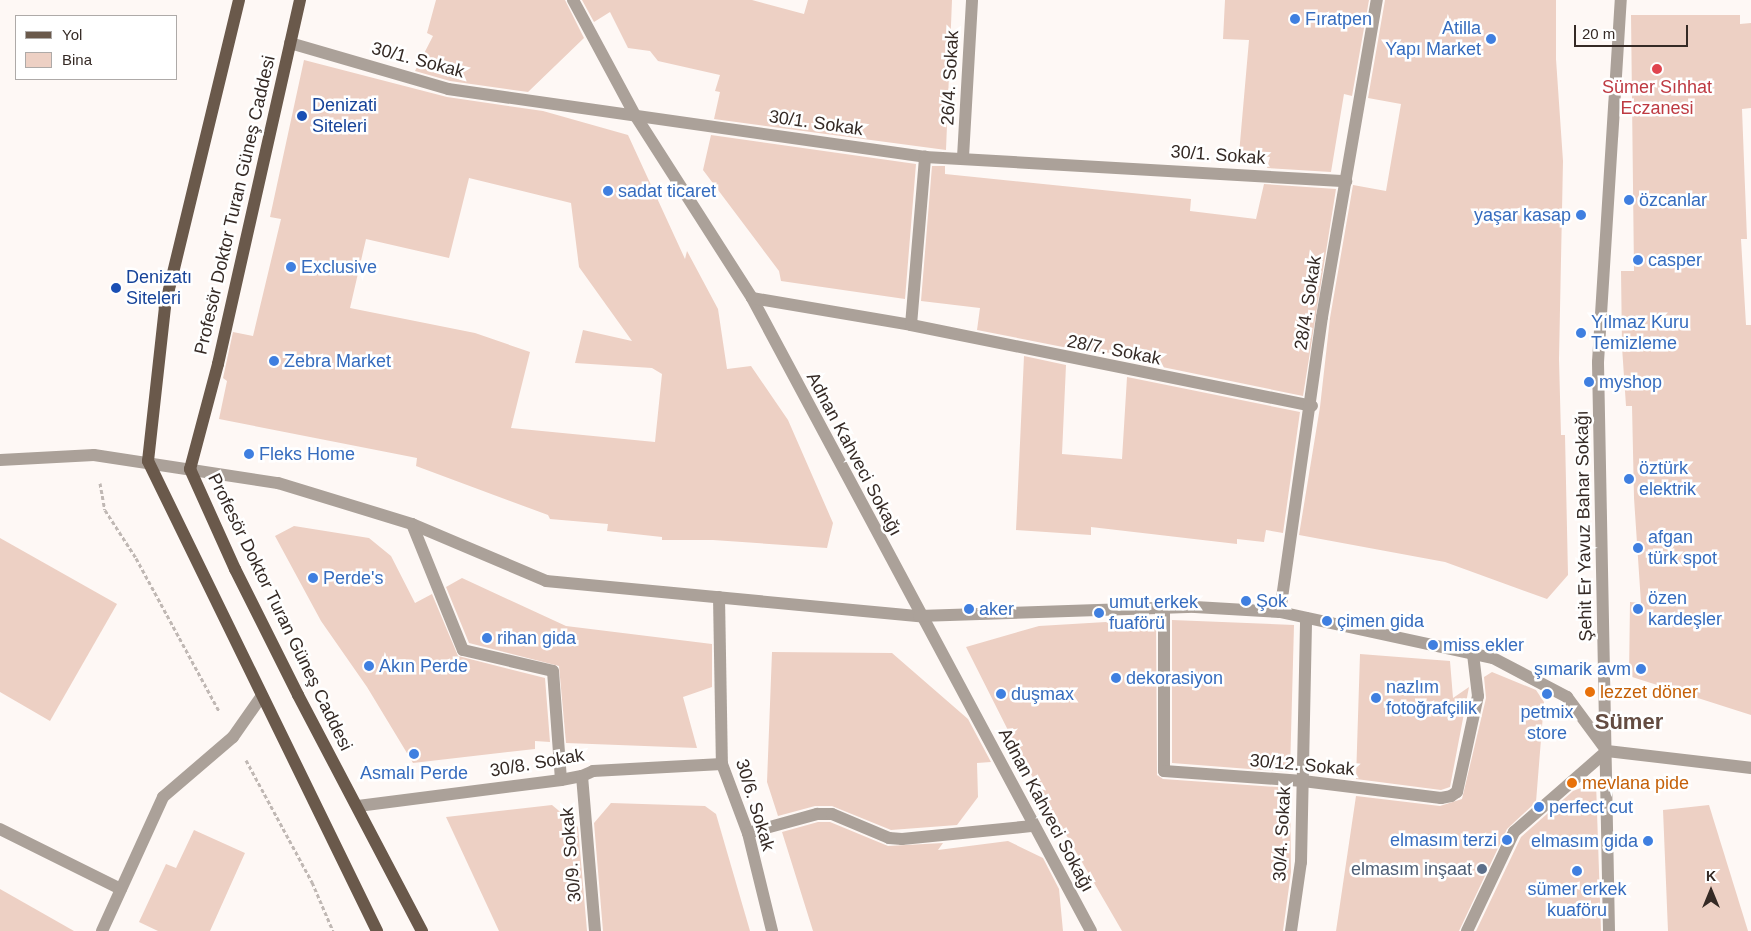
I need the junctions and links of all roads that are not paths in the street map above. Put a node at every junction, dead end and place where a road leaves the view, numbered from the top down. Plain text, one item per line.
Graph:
1 (239, 0) edge
2 (300, 0) edge
3 (573, 0) edge
4 (972, 0) edge
5 (1377, 0) edge
6 (1621, 0) edge
7 (290, 43) junction
8 (635, 115) junction
9 (924, 157) junction
10 (963, 157) junction
11 (1346, 181) junction
12 (752, 298) junction
13 (911, 325) junction
14 (1312, 406) junction
15 (0, 460) edge
16 (148, 461) junction
17 (190, 469) junction
18 (412, 524) junction
19 (719, 597) junction
20 (1164, 607) junction
21 (1280, 612) junction
22 (919, 616) junction
23 (1306, 618) junction
24 (1472, 654) junction
25 (262, 697) junction
26 (1607, 750) junction
27 (722, 764) junction
28 (1751, 769) edge
29 (582, 776) junction
30 (561, 780) junction
31 (1303, 781) junction
32 (358, 806) junction
33 (1033, 826) junction
34 (0, 829) edge
35 (748, 834) junction
36 (121, 888) junction
37 (102, 931) edge
38 (377, 931) edge
39 (422, 931) edge
40 (595, 931) edge
41 (772, 931) edge
42 (1091, 931) edge
43 (1291, 931) edge
44 (1467, 931) edge
45 (1609, 931) edge

1 - 16 main road
2 - 7 main road, Profesör Doktor Turan Güneş Caddesi
3 - 8 street, Adnan Kahveci Sokağı
4 - 10 street, 26/4. Sokak
5 - 11 street, 28/4. Sokak
6 - 26 street, Şehit Er Yavuz Bahar Sokağı
7 - 8 street, 30/1. Sokak
7 - 17 main road, Profesör Doktor Turan Güneş Caddesi
8 - 9 street, 30/1. Sokak
8 - 12 street, Adnan Kahveci Sokağı
9 - 10 street, 30/1. Sokak
9 - 13 street
10 - 11 street, 30/1. Sokak
11 - 14 street, 28/4. Sokak
12 - 13 street, 28/7. Sokak
12 - 22 street, Adnan Kahveci Sokağı
13 - 14 street, 28/7. Sokak
14 - 21 street, 28/4. Sokak
15 - 16 street
16 - 17 street
16 - 25 main road
17 - 18 street
17 - 32 main road, Profesör Doktor Turan Güneş Caddesi
18 - 19 street
18 - 30 street
19 - 22 street
19 - 27 street, 30/6. Sokak
20 - 21 street
20 - 22 street
20 - 31 street, 30/12. Sokak
21 - 23 street
22 - 33 street, Adnan Kahveci Sokağı
23 - 24 street
23 - 31 street, 30/4. Sokak
24 - 26 street
24 - 31 street, 30/12. Sokak
25 - 36 street
25 - 38 main road
26 - 28 street
26 - 44 street
26 - 45 street, Şehit Er Yavuz Bahar Sokağı
27 - 29 street, 30/8. Sokak
27 - 35 street, 30/6. Sokak
29 - 30 street, 30/8. Sokak
29 - 40 street, 30/9. Sokak
30 - 32 street, 30/8. Sokak
31 - 43 street, 30/4. Sokak
32 - 39 main road, Profesör Doktor Turan Güneş Caddesi
33 - 35 street
33 - 42 street, Adnan Kahveci Sokağı
34 - 36 street
35 - 41 street, 30/6. Sokak
36 - 37 street

